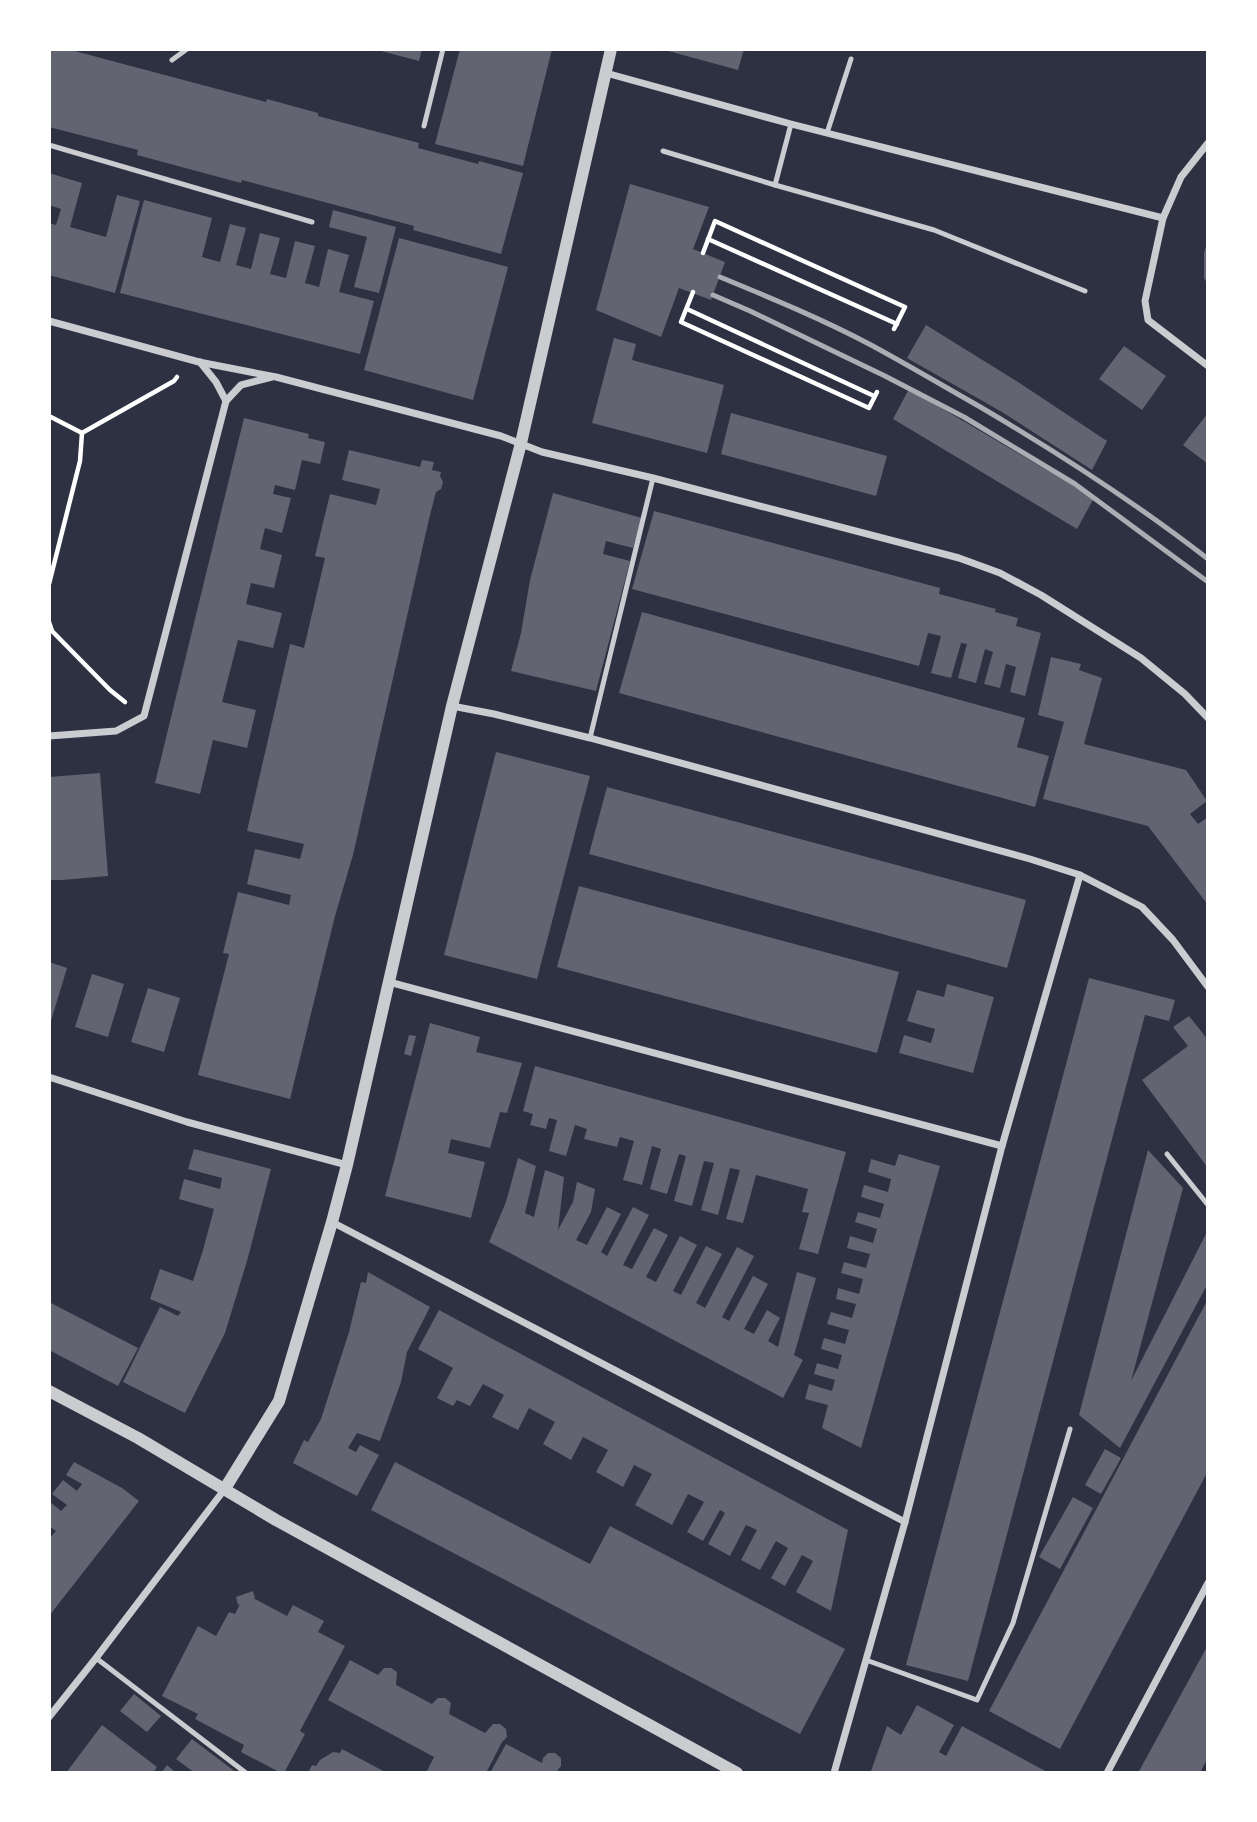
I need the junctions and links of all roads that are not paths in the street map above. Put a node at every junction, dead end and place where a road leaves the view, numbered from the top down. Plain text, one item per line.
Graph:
1 (187, 49) edge
2 (443, 49) edge
3 (611, 49) edge
4 (851, 59) dead end
5 (172, 60) dead end
6 (606, 73) junction
7 (791, 124) junction
8 (424, 126) dead end
9 (827, 133) junction
10 (1208, 143) edge
11 (49, 145) edge
12 (663, 151) dead end
13 (775, 185) junction
14 (1163, 218) junction
15 (312, 222) dead end
16 (1085, 291) dead end
17 (49, 321) edge
18 (196, 361) junction
19 (1208, 366) edge
20 (276, 377) junction
21 (226, 401) junction
22 (521, 443) junction
23 (653, 478) junction
24 (452, 706) junction
25 (1208, 718) edge
26 (49, 736) edge
27 (590, 737) junction
28 (1080, 875) junction
29 (389, 982) junction
30 (1208, 987) edge
31 (49, 1077) edge
32 (1002, 1146) junction
33 (1167, 1154) dead end
34 (348, 1165) junction
35 (1208, 1205) edge
36 (332, 1222) junction
37 (49, 1391) edge
38 (1070, 1429) dead end
39 (224, 1490) junction
40 (905, 1522) junction
41 (1208, 1583) edge
42 (96, 1658) junction
43 (866, 1660) junction
44 (49, 1717) edge
45 (246, 1773) edge
46 (737, 1773) edge
47 (834, 1773) edge
48 (1107, 1773) edge

1 - 5 lane
2 - 8 lane
3 - 6 street
4 - 9 lane
6 - 7 street
6 - 22 street
7 - 9 street
7 - 13 lane
9 - 14 street
10 - 14 street
11 - 15 lane
12 - 13 lane
13 - 16 lane
14 - 19 street
17 - 18 street
18 - 20 street
18 - 21 street
20 - 21 street
20 - 22 street
21 - 26 street
22 - 23 street
22 - 24 street
23 - 25 street
23 - 27 lane
24 - 27 street
24 - 29 street
27 - 28 street
28 - 30 street
28 - 32 street
29 - 32 street
29 - 34 street
31 - 34 street
32 - 40 street
33 - 35 lane
34 - 36 street
36 - 39 street
36 - 40 street
37 - 39 street
38 - 43 lane
39 - 42 street
39 - 46 street
40 - 43 street
41 - 48 street
42 - 44 street
42 - 45 lane
43 - 47 street

